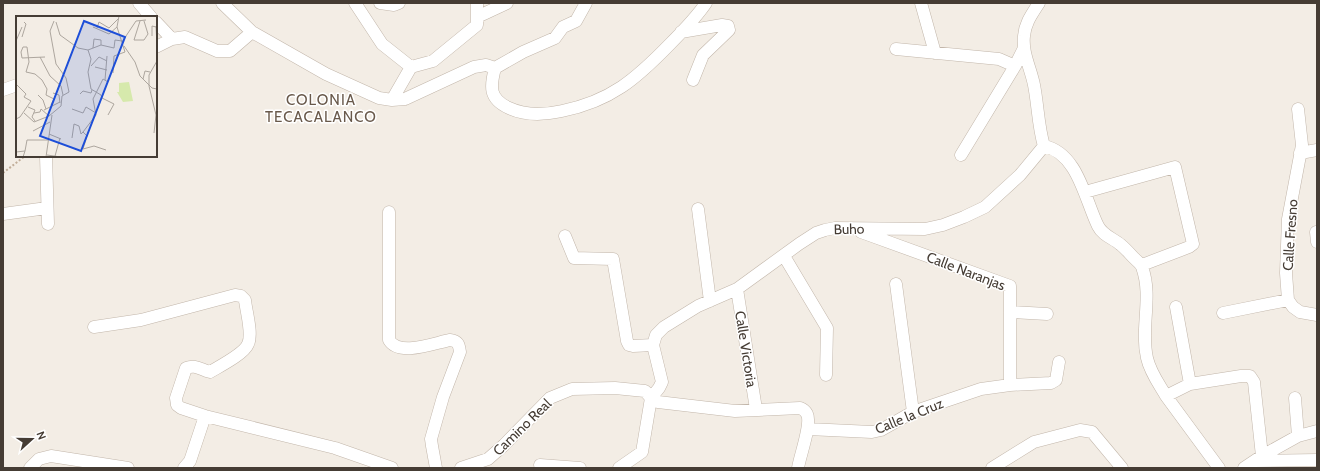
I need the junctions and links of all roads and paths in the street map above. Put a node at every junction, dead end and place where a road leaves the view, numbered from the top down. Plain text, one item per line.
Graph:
1 (139, 3) edge
2 (355, 3) edge
3 (380, 3) edge
4 (399, 3) edge
5 (477, 3) edge
6 (507, 3) edge
7 (586, 3) edge
8 (706, 3) edge
9 (921, 3) edge
10 (1039, 3) edge
11 (230, 6) edge
12 (150, 16) edge
13 (477, 17) junction
14 (157, 23) edge
15 (252, 32) junction
16 (681, 32) junction
17 (172, 39) junction
18 (157, 46) edge
19 (1024, 48) junction
20 (896, 49) dead end
21 (935, 53) junction
22 (1015, 66) junction
23 (411, 68) junction
24 (495, 68) junction
25 (693, 80) dead end
26 (16, 85) edge
27 (3, 90) edge
28 (392, 100) junction
29 (1298, 109) dead end
30 (1044, 146) junction
31 (1317, 150) edge
32 (1300, 153) junction
33 (961, 155) dead end
34 (24, 157) edge
35 (46, 157) edge
36 (3, 173) edge
37 (1085, 192) junction
38 (47, 208) junction
39 (698, 209) dead end
40 (389, 212) dead end
41 (3, 214) edge
42 (48, 224) dead end
43 (852, 228) junction
44 (565, 236) dead end
45 (784, 256) junction
46 (1142, 265) junction
47 (896, 284) dead end
48 (737, 289) junction
49 (1288, 300) junction
50 (710, 301) junction
51 (1176, 307) dead end
52 (1010, 312) junction
53 (1223, 313) dead end
54 (1047, 314) dead end
55 (1317, 315) edge
56 (94, 327) dead end
57 (653, 345) junction
58 (1058, 362) dead end
59 (826, 375) dead end
60 (1190, 384) junction
61 (1010, 385) junction
62 (1166, 396) junction
63 (651, 398) junction
64 (1295, 398) dead end
65 (756, 409) junction
66 (912, 412) junction
67 (205, 416) junction
68 (808, 429) junction
69 (1317, 431) edge
70 (1298, 436) junction
71 (1317, 460) edge
72 (1253, 462) edge
73 (540, 465) dead end
74 (30, 468) edge
75 (128, 468) edge
76 (184, 468) edge
77 (392, 468) edge
78 (436, 468) edge
79 (461, 468) edge
80 (580, 468) edge
81 (619, 468) edge
82 (798, 468) edge
83 (992, 468) edge
84 (1122, 468) edge
85 (1218, 468) edge

1 - 12 street
2 - 23 street
3 - 4 street
5 - 13 street
6 - 13 street
7 - 24 street
8 - 16 street
9 - 21 street
10 - 19 street
11 - 15 street
13 - 23 street
14 - 17 street
15 - 17 street
15 - 28 street
16 - 24 street
16 - 25 street
17 - 18 street
19 - 22 street
19 - 30 street
20 - 21 street
21 - 22 street
22 - 33 street
23 - 28 street
24 - 28 street
26 - 27 street
29 - 32 street, Calle Fresno
30 - 37 street
30 - 43 street, Buho
31 - 32 street
32 - 49 street, Calle Fresno
34 - 36 path
35 - 38 street
37 - 46 street
37 - 46 street
38 - 41 street
38 - 42 street
39 - 50 street
40 - 78 street
43 - 45 street, Buho
43 - 52 street, Calle Naranjas
44 - 57 street
45 - 48 street, Buho
45 - 59 street
46 - 62 street
47 - 66 street
48 - 50 street, Buho
48 - 65 street, Calle Victoria
49 - 53 street
49 - 55 street
50 - 57 street, Buho
51 - 60 street
52 - 54 street
52 - 61 street, Calle Naranjas
56 - 67 street
57 - 63 street
58 - 61 street, Calle la Cruz
60 - 62 street
60 - 72 street
61 - 66 street, Calle la Cruz
62 - 85 street
63 - 65 street
63 - 79 street, Camino Real
63 - 81 street
64 - 70 street
65 - 68 street
66 - 68 street, Calle la Cruz
67 - 76 street
67 - 77 street
68 - 82 street
69 - 70 street
70 - 72 street
71 - 72 street
73 - 80 street
74 - 75 street
83 - 84 street

